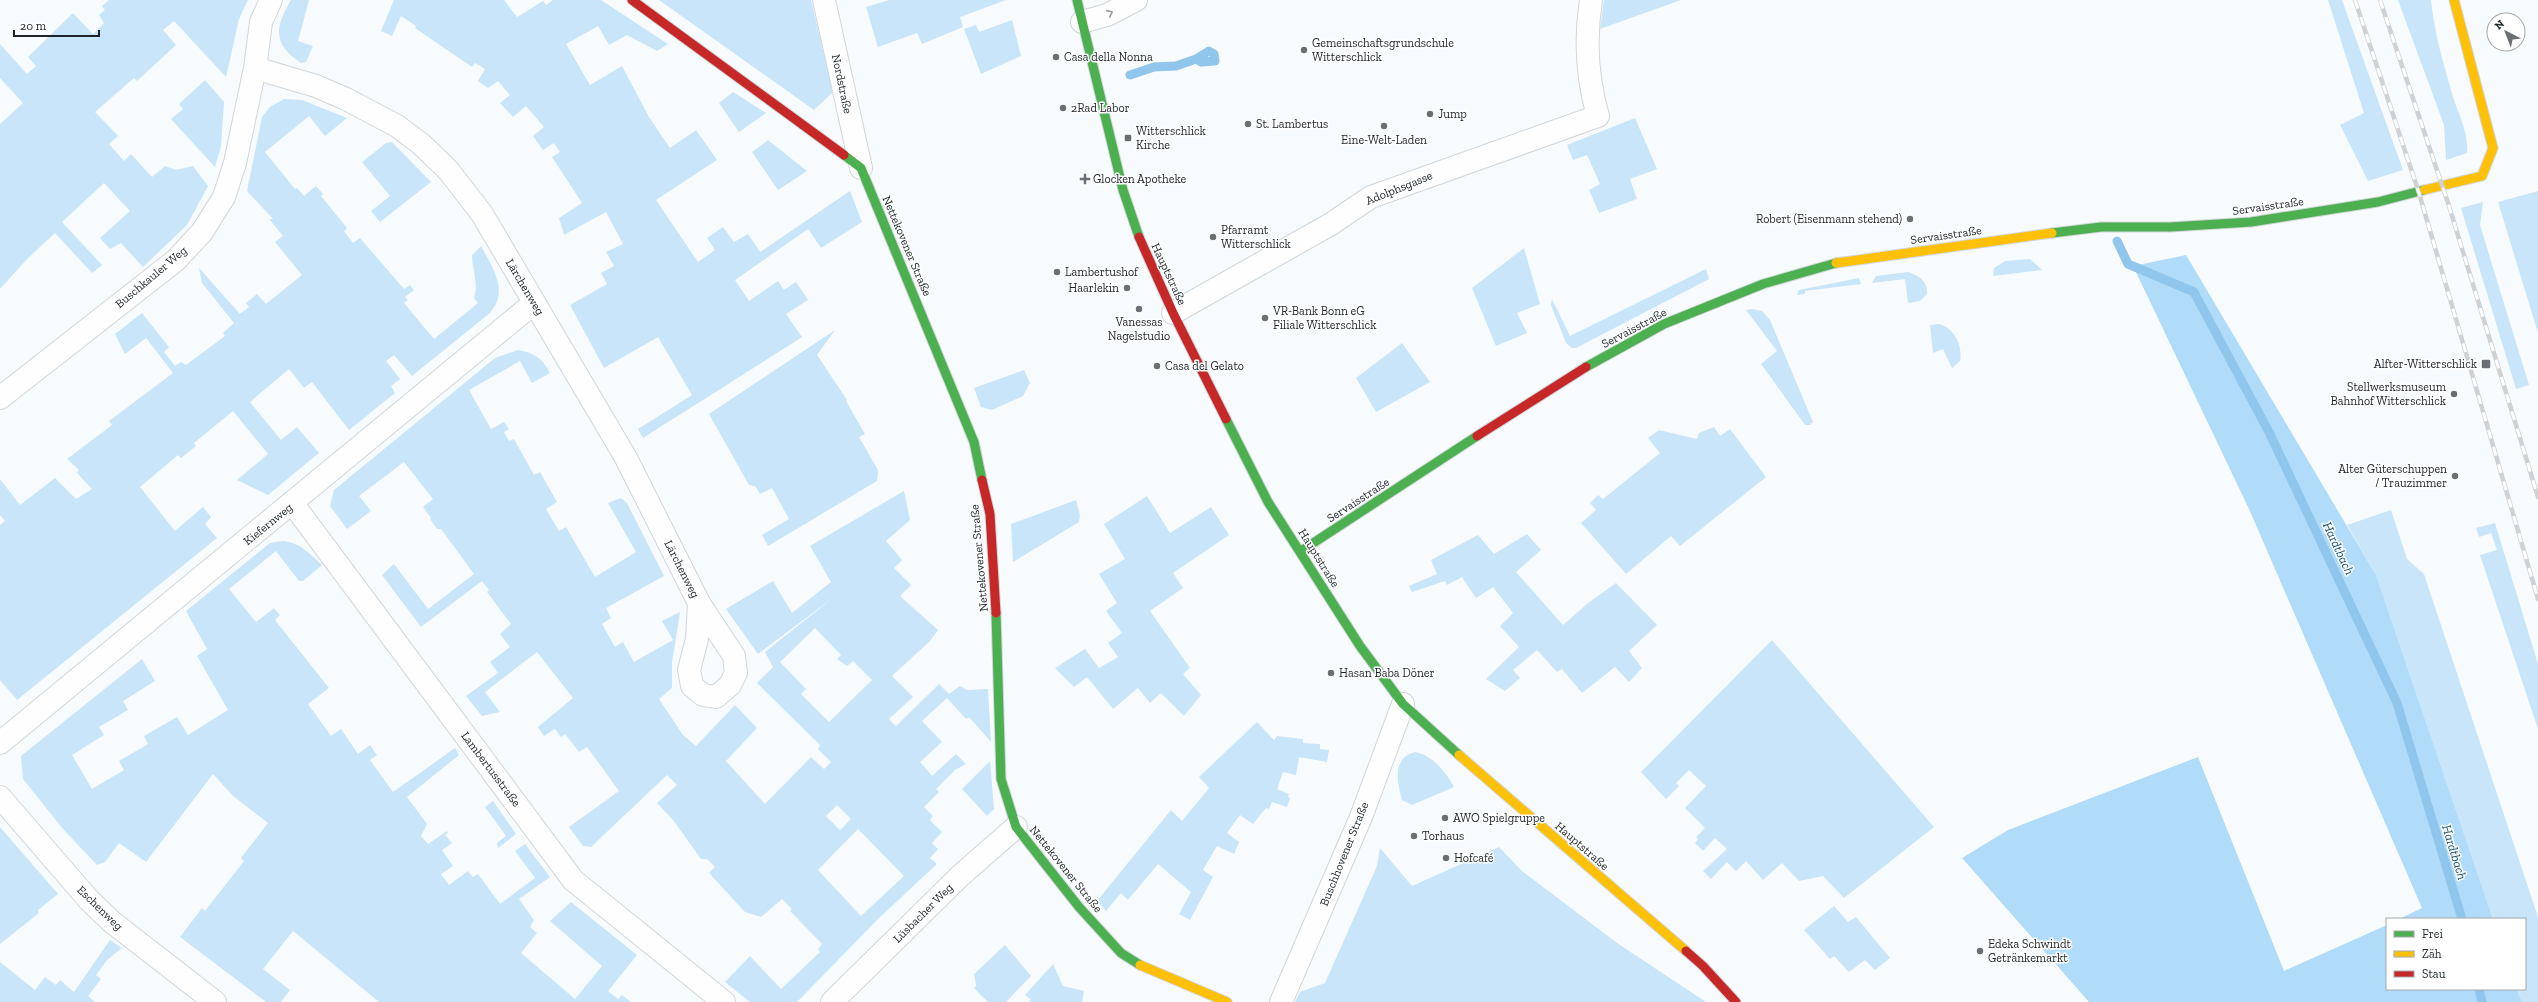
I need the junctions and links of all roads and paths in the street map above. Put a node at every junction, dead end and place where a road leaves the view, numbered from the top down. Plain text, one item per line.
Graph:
1 (271, 0) edge
2 (632, 0) edge
3 (824, 0) edge
4 (1077, 0) edge
5 (1136, 0) edge
6 (1591, 0) edge
7 (2454, 0) edge
8 (1082, 22) junction
9 (255, 68) junction
10 (861, 168) junction
11 (534, 303) junction
12 (1173, 313) junction
13 (0, 398) edge
14 (293, 504) junction
15 (1301, 551) junction
16 (699, 603) dead end
17 (1403, 704) junction
18 (0, 743) edge
19 (0, 797) edge
20 (1016, 827) junction
21 (215, 1002) edge
22 (724, 1002) edge
23 (832, 1002) edge
24 (1227, 1002) edge
25 (1281, 1002) edge
26 (1736, 1002) edge

1 - 9 street, Buschkauler Weg
2 - 10 street
3 - 10 street, Nordstraße
4 - 8 street, Hauptstraße
8 -> 5 street
6 - 12 street, Adolphsgasse
7 - 15 street, Servaisstraße
8 - 12 street, Hauptstraße
9 - 11 street, Lärchenweg
9 - 13 street, Buschkauler Weg
10 - 20 street, Nettekovener Straße
11 - 14 street, Kiefernweg
11 - 16 street, Lärchenweg
12 - 15 street, Hauptstraße
14 - 18 street, Kiefernweg
14 - 22 street, Lambertusstraße
15 - 17 street, Hauptstraße
17 - 25 street, Buschhovener Straße
17 - 26 street, Hauptstraße
19 - 21 street, Eschenweg
20 - 23 street, Lüsbacher Weg
20 - 24 street, Nettekovener Straße

